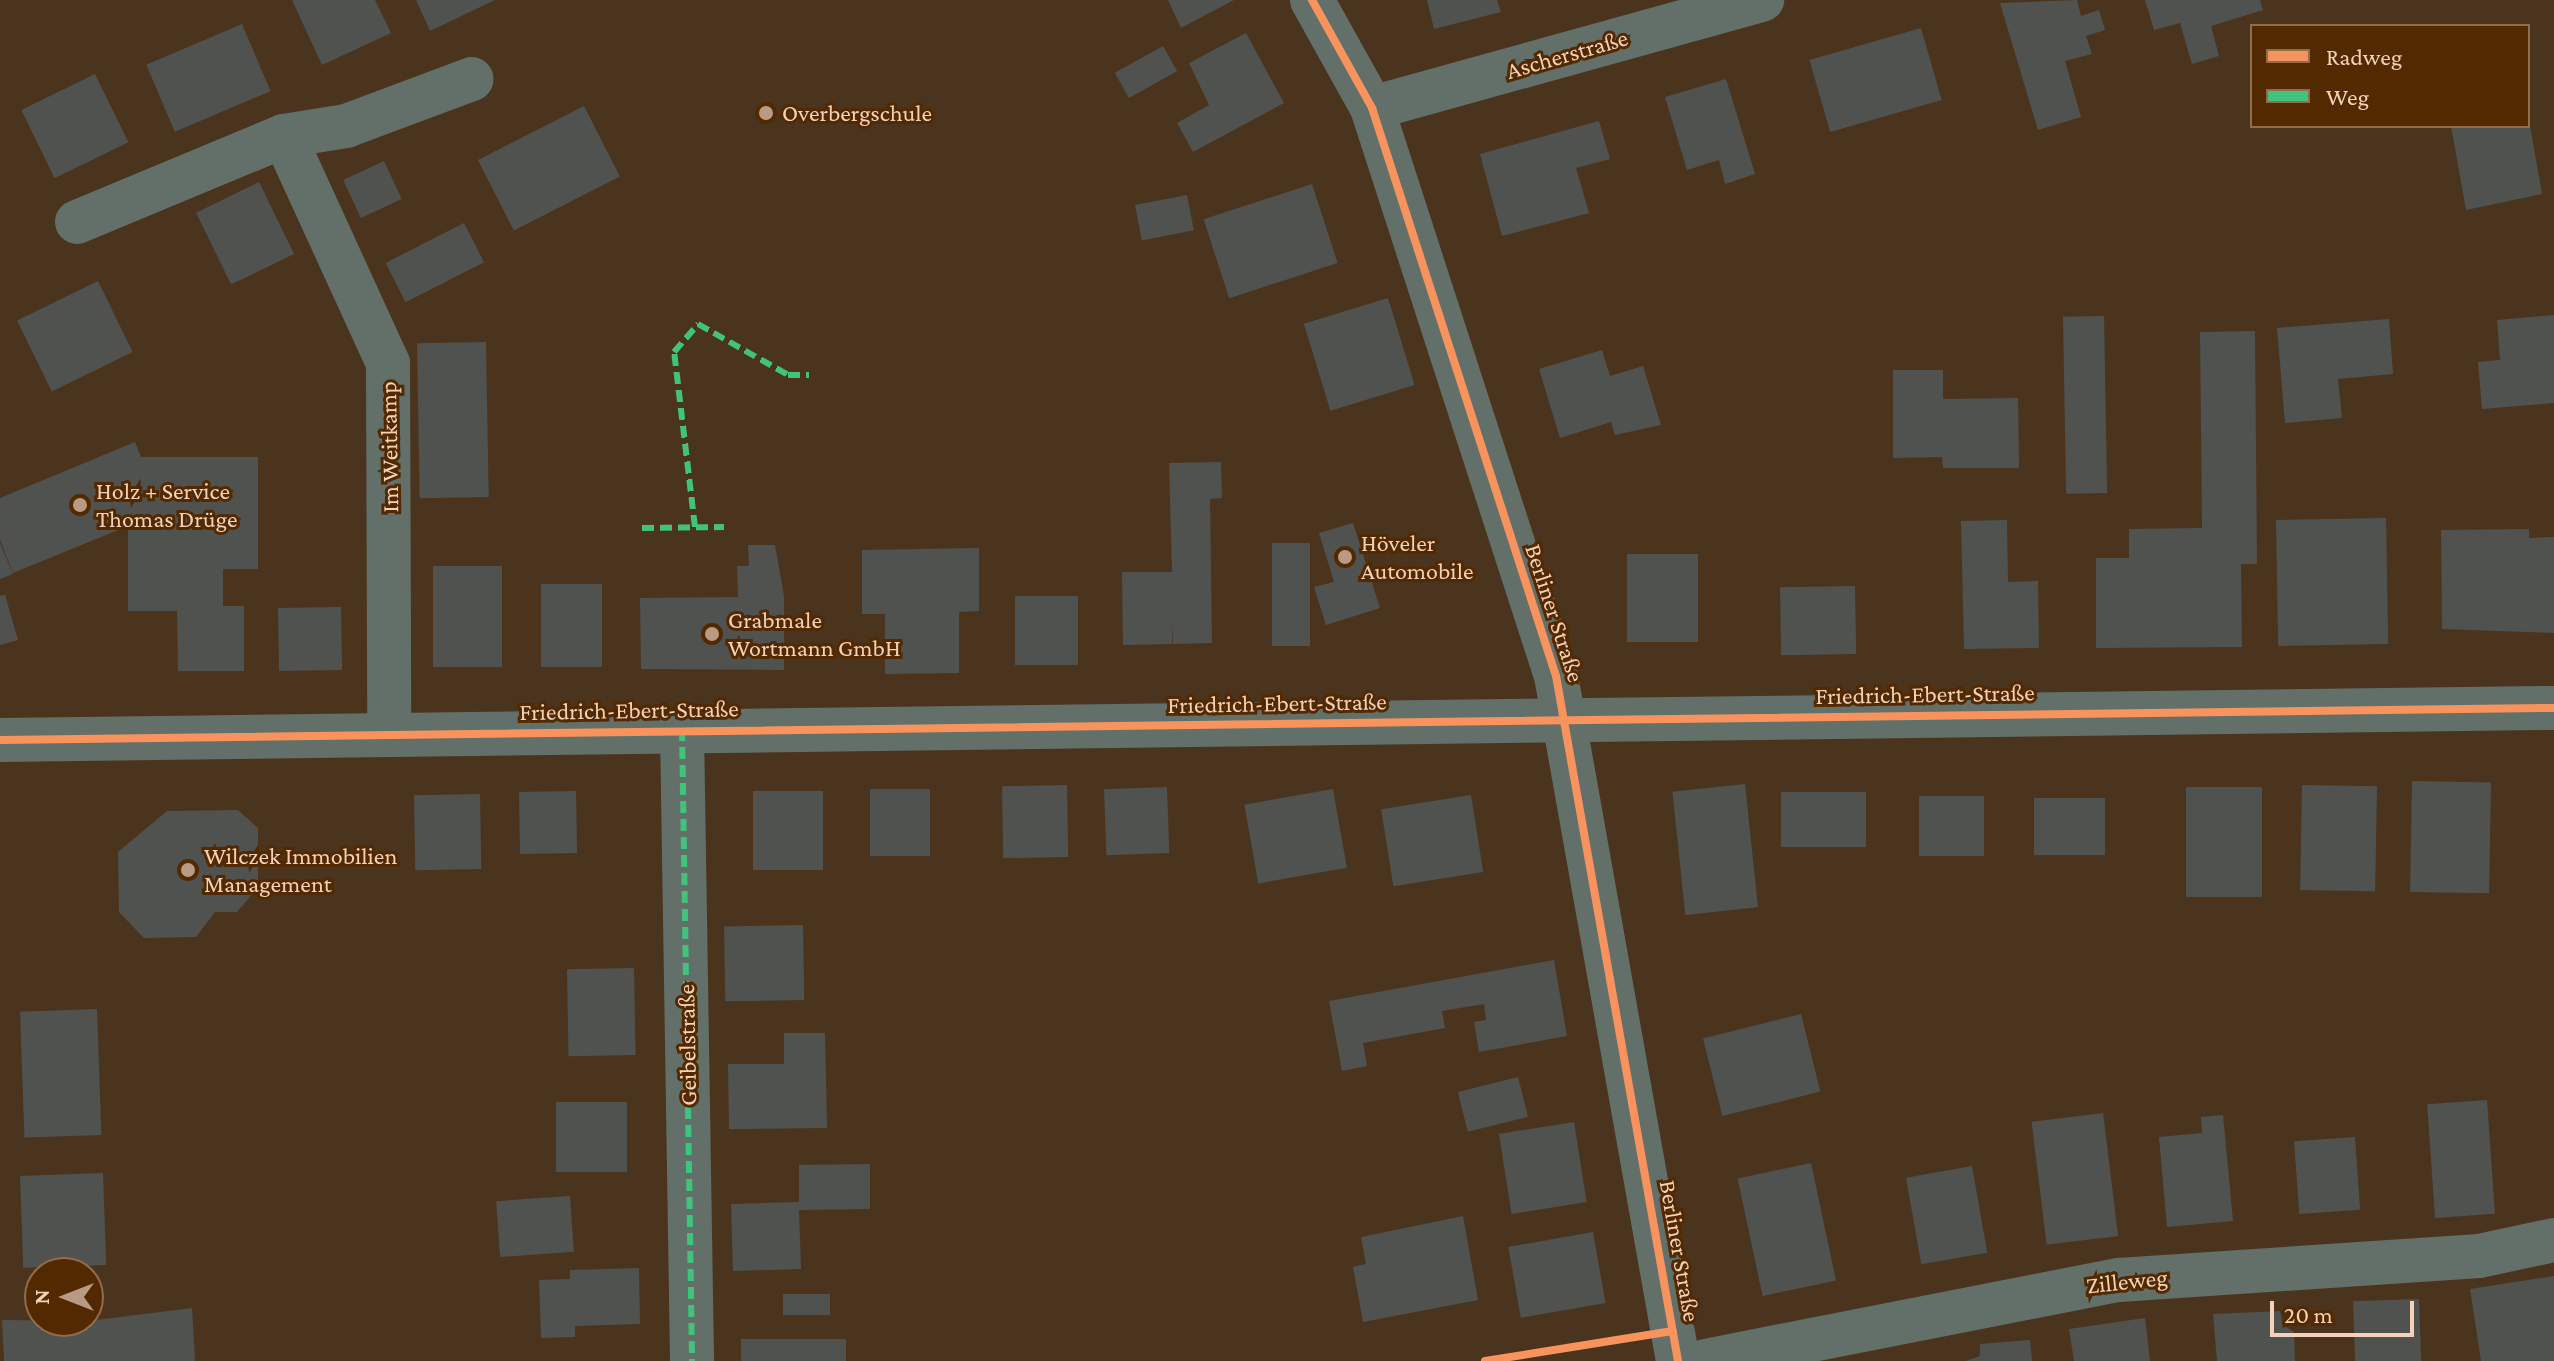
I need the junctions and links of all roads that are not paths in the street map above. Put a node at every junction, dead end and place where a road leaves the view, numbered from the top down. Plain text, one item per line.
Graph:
1 (1312, 0) edge
2 (1762, 0) edge
3 (472, 79) dead end
4 (1372, 108) junction
5 (284, 136) junction
6 (77, 222) dead end
7 (2554, 708) edge
8 (1566, 718) junction
9 (682, 729) junction
10 (389, 733) junction
11 (0, 740) edge
12 (2554, 1240) edge
13 (692, 1361) edge
14 (1678, 1361) edge
15 (1705, 1361) edge

1 - 4 street, Berliner Straße
2 - 4 street, Ascherstraße
3 - 5 street
4 - 8 street, Berliner Straße
5 - 6 street
5 - 10 street, Im Weitkamp
7 - 8 street, Friedrich-Ebert-Straße
8 - 9 street, Friedrich-Ebert-Straße
8 - 14 street, Berliner Straße
9 - 10 street, Friedrich-Ebert-Straße
9 - 13 street, Geibelstraße
10 - 11 street, Friedrich-Ebert-Straße
12 - 15 street, Zilleweg

